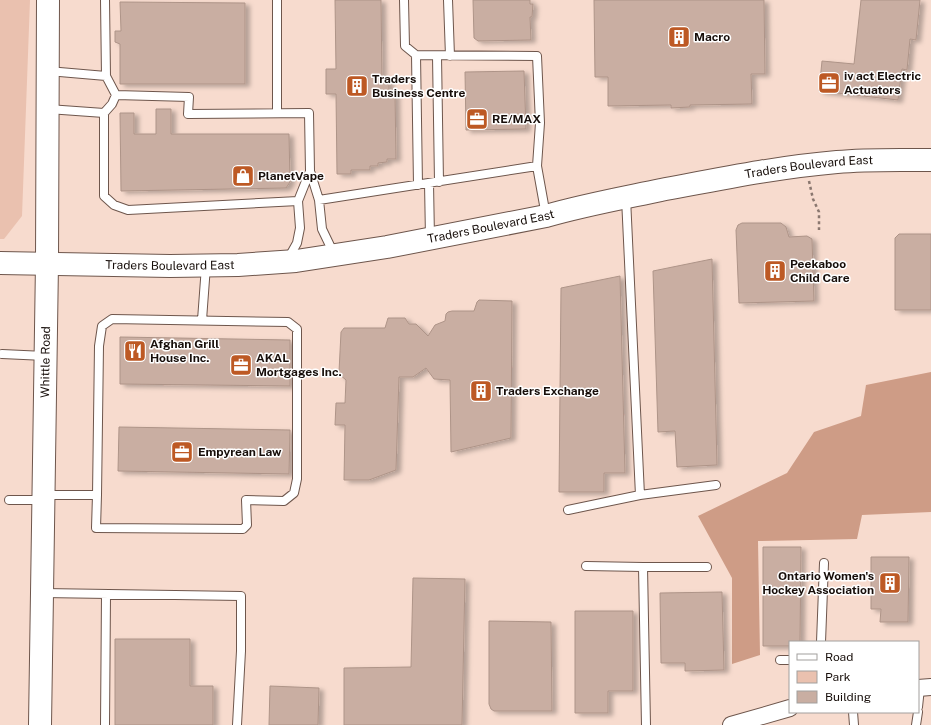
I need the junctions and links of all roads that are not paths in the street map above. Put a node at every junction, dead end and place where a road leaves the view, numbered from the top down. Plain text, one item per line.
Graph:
1 (48, 0) edge
2 (105, 0) edge
3 (277, 0) edge
4 (404, 0) edge
5 (448, 0) edge
6 (416, 55) junction
7 (438, 56) junction
8 (450, 56) junction
9 (48, 71) junction
10 (106, 76) junction
11 (116, 95) junction
12 (47, 109) junction
13 (104, 113) junction
14 (277, 113) junction
15 (931, 160) edge
16 (537, 166) junction
17 (310, 171) junction
18 (439, 182) junction
19 (429, 183) junction
20 (418, 185) junction
21 (626, 197) junction
22 (319, 200) junction
23 (298, 201) junction
24 (546, 216) junction
25 (430, 239) junction
26 (335, 255) junction
27 (287, 261) junction
28 (0, 263) edge
29 (47, 263) junction
30 (206, 265) junction
31 (202, 320) junction
32 (2, 354) dead end
33 (46, 356) junction
34 (716, 485) dead end
35 (97, 495) junction
36 (640, 495) junction
37 (44, 498) junction
38 (8, 500) dead end
39 (568, 510) dead end
40 (824, 563) dead end
41 (586, 566) dead end
42 (643, 567) junction
43 (707, 567) dead end
44 (42, 594) junction
45 (106, 594) junction
46 (821, 641) edge
47 (780, 660) dead end
48 (789, 660) edge
49 (923, 688) edge
50 (919, 703) edge
51 (789, 708) edge
52 (853, 713) edge
53 (918, 713) edge
54 (40, 725) edge
55 (105, 725) edge
56 (237, 725) edge
57 (646, 725) edge
58 (731, 725) edge
59 (854, 725) edge
60 (916, 725) edge

1 - 9 street, Whittle Road
2 - 10 lane
3 - 14 lane
4 - 6 lane
5 - 8 lane
6 - 7 lane
6 - 20 lane
7 - 8 lane
7 - 18 lane
8 - 16 lane
9 - 10 lane
9 - 12 street, Whittle Road
10 - 11 lane
11 - 13 lane
11 - 14 lane
12 - 13 lane
12 - 29 street, Whittle Road
13 - 23 lane
14 - 17 lane
15 - 21 street, Traders Boulevard East
16 - 18 lane
16 - 24 lane
17 - 22 lane
17 - 23 lane
18 - 19 lane
19 - 20 lane
19 - 25 lane
20 - 22 lane
21 - 24 street, Traders Boulevard East
21 - 36 lane
22 - 26 lane
23 - 27 lane
24 - 25 street, Traders Boulevard East
25 - 26 street, Traders Boulevard East
26 - 27 street, Traders Boulevard East
27 - 30 street, Traders Boulevard East
28 - 29 street, Traders Boulevard East
29 - 30 street, Traders Boulevard East
29 - 33 street, Whittle Road
30 - 31 lane
31 - 35 lane
31 - 35 lane
32 - 33 lane
33 - 37 street, Whittle Road
34 - 36 lane
35 - 37 lane
36 - 39 lane
37 - 38 lane
37 - 44 street, Whittle Road
40 - 46 lane
41 - 42 lane
42 - 43 lane
42 - 57 lane
44 - 45 lane
44 - 54 street, Whittle Road
45 - 55 lane
45 - 56 lane
47 - 48 lane
49 - 50 lane
51 - 58 street
52 - 59 lane
53 - 60 lane

